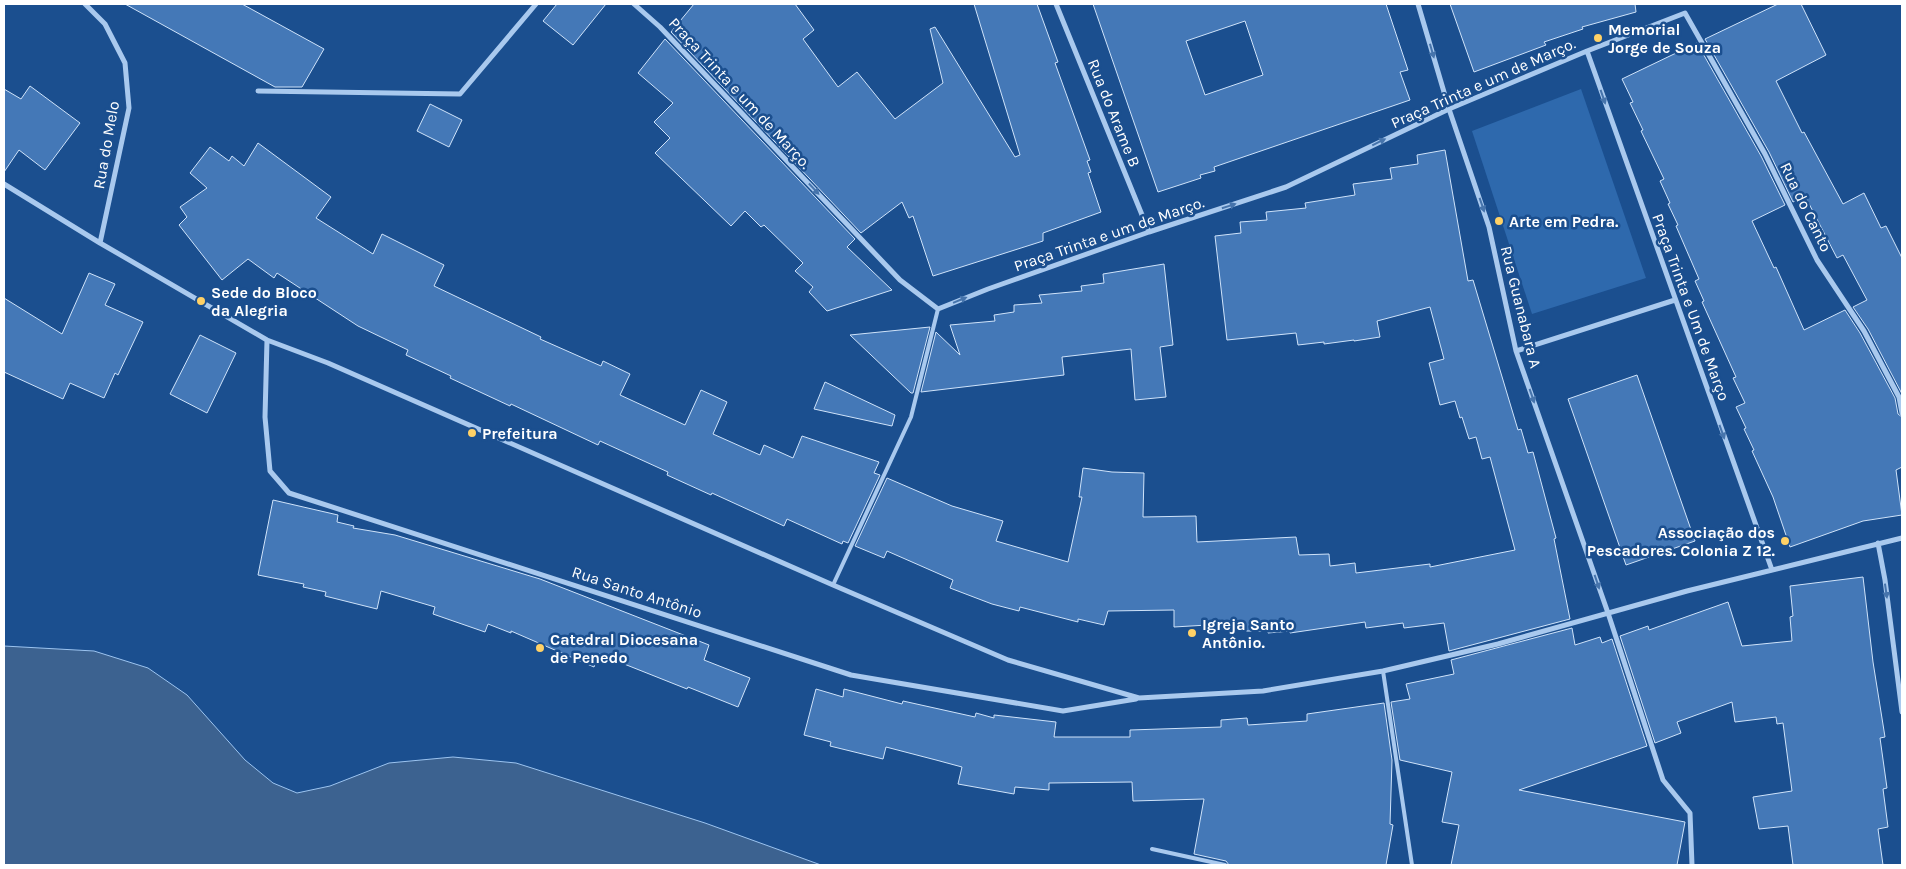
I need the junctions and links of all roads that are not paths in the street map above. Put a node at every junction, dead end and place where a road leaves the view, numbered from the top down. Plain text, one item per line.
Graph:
1 (85, 4) edge
2 (536, 4) edge
3 (634, 4) edge
4 (1056, 4) edge
5 (1418, 4) edge
6 (1685, 13) joint
7 (1587, 51) junction
8 (258, 91) dead end
9 (1448, 108) junction
10 (4, 184) edge
11 (1149, 232) junction
12 (100, 243) junction
13 (1675, 300) junction
14 (938, 310) junction
15 (267, 340) junction
16 (1516, 351) junction
17 (1902, 413) edge
18 (1902, 538) edge
19 (1878, 543) junction
20 (1772, 570) junction
21 (833, 585) junction
22 (1608, 614) junction
23 (1382, 670) junction
24 (1139, 698) junction
25 (1902, 712) edge
26 (1152, 849) dead end
27 (1225, 865) edge
28 (1412, 865) edge
29 (1692, 865) edge

1 - 12 street, Rua do Melo
2 - 8 street
3 -> 14 street, Praça Trinta e um de Março.
4 - 11 street, Rua do Arame B
5 -> 9 street, Rua Guanabara A
6 - 7 street, Praça Trinta e um de Março.
6 - 17 street, Rua do Canto
7 - 9 street, Praça Trinta e um de Março.
7 -> 13 street, Praça Trinta e Um de Março
11 -> 9 street, Praça Trinta e um de Março.
9 -> 16 street, Rua Guanabara A
10 - 12 street
14 -> 11 street, Praça Trinta e um de Março.
12 - 15 street
13 - 16 street
13 -> 20 street, Praça Trinta e Um de Março
14 - 21 lane
15 - 21 street
15 - 24 street, Rua Santo Antônio
16 -> 22 street, Rua Guanabara A
18 - 19 street
19 - 20 street
19 -> 25 street
20 - 22 street
21 - 24 street
22 - 23 street
22 - 29 street, Rua Guanabara A
23 - 24 street
23 - 28 lane
26 - 27 lane

